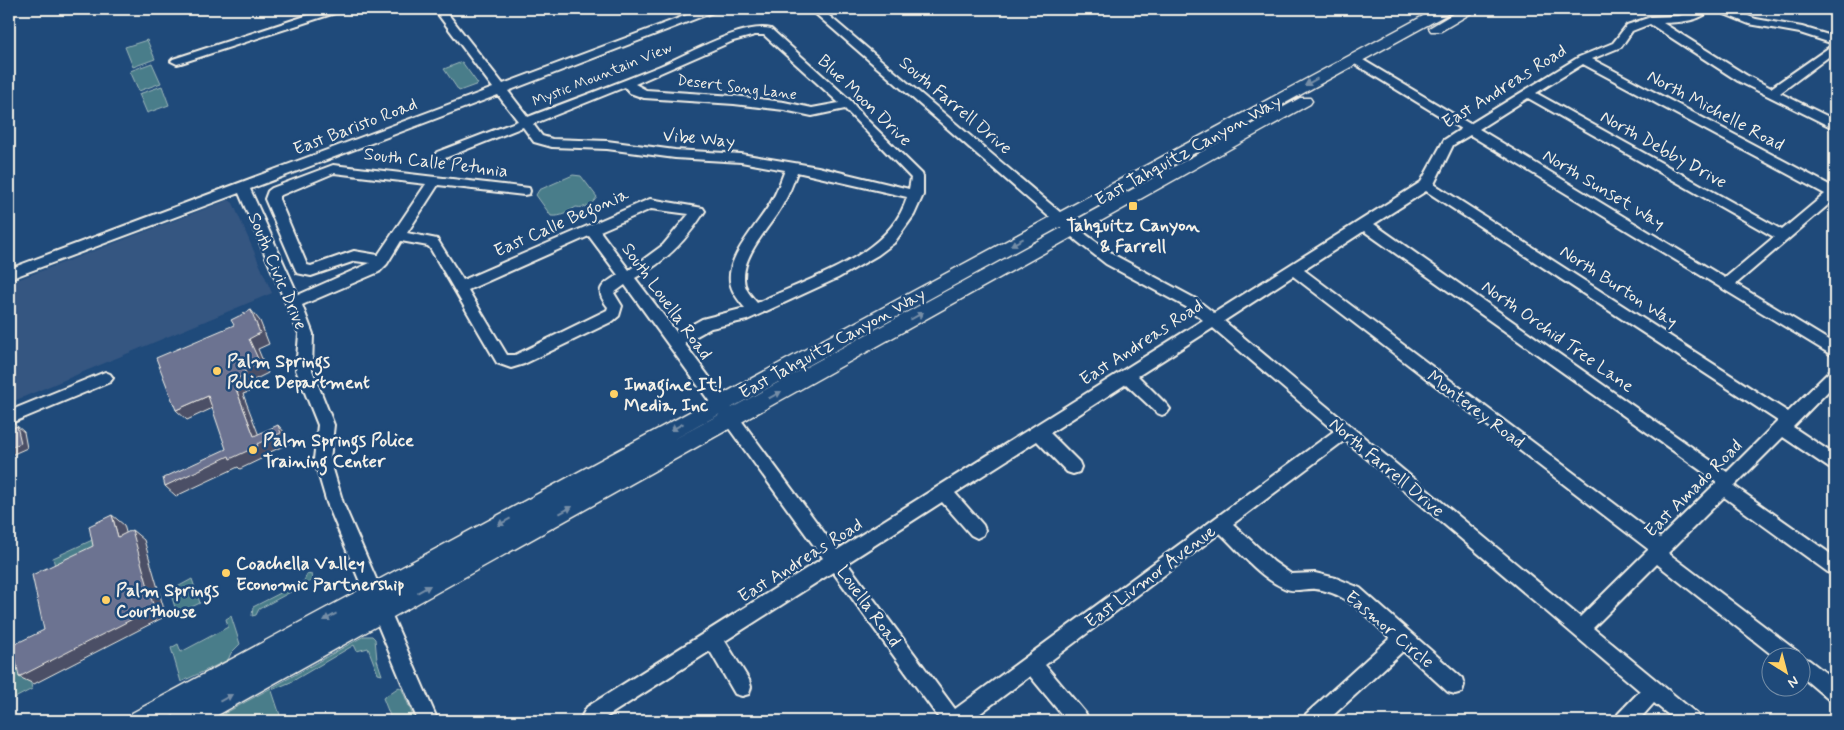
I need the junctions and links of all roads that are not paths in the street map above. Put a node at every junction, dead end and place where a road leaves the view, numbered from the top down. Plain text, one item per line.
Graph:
1 (337, 9) edge
2 (439, 9) edge
3 (712, 9) edge
4 (815, 9) edge
5 (1446, 9) edge
6 (1471, 9) edge
7 (1683, 9) edge
8 (1721, 9) edge
9 (1701, 12) edge
10 (1651, 20) junction
11 (774, 37) joint
12 (1835, 41) edge
13 (1835, 47) edge
14 (1583, 60) junction
15 (177, 61) dead end
16 (1360, 63) junction
17 (627, 82) junction
18 (500, 90) junction
19 (1527, 93) junction
20 (1772, 94) junction
21 (847, 104) junction
22 (524, 122) junction
23 (1835, 126) edge
24 (1468, 130) junction
25 (441, 155) dead end
26 (792, 168) junction
27 (435, 180) junction
28 (1426, 185) junction
29 (242, 186) junction
30 (524, 191) dead end
31 (916, 195) junction
32 (1066, 224) junction
33 (1364, 224) junction
34 (591, 229) junction
35 (398, 236) junction
36 (1783, 236) junction
37 (382, 260) junction
38 (1293, 269) junction
39 (9, 274) edge
40 (626, 277) junction
41 (1726, 285) junction
42 (461, 287) junction
43 (294, 303) junction
44 (755, 310) junction
45 (1213, 320) junction
46 (674, 342) junction
47 (1835, 351) edge
48 (1127, 375) junction
49 (1835, 375) edge
50 (105, 378) dead end
51 (1162, 409) dead end
52 (726, 411) junction
53 (9, 418) edge
54 (1786, 424) junction
55 (1345, 431) junction
56 (1039, 432) junction
57 (1835, 463) edge
58 (1073, 466) dead end
59 (1725, 484) junction
60 (944, 492) junction
61 (1222, 523) junction
62 (977, 530) dead end
63 (1657, 551) junction
64 (836, 562) junction
65 (1835, 567) edge
66 (377, 603) junction
67 (1580, 629) junction
68 (1404, 638) junction
69 (713, 639) junction
70 (1778, 648) edge
71 (1032, 664) junction
72 (1812, 674) edge
73 (1455, 685) dead end
74 (742, 687) dead end
75 (1653, 690) junction
76 (1835, 692) edge
77 (140, 721) edge
78 (184, 721) edge
79 (428, 721) edge
80 (588, 721) edge
81 (954, 721) edge
82 (1079, 721) edge
83 (1313, 721) edge
84 (1625, 721) edge
85 (1690, 721) edge

1 - 15 street
2 - 18 street, Vibe Way
3 - 18 street, East Baristo Road
4 - 32 street, South Farrell Drive
5 - 16 main road, East Tahquitz Canyon Way
6 - 16 main road, East Tahquitz Canyon Way
7 - 9 street
8 - 12 street
9 - 10 street, East Andreas Road
10 - 14 street, East Andreas Road
10 - 20 street
11 - 17 street, Mystic Mountain View
11 - 21 street, Blue Moon Drive
13 - 20 street
14 - 19 street, East Andreas Road
14 - 36 street, North Michelle Road
16 - 24 street, North Sunset Way
16 - 32 main road, East Tahquitz Canyon Way
17 - 21 street, Desert Song Lane
17 - 22 street, Mystic Mountain View
18 - 22 street, Vibe Way
18 - 29 street, East Baristo Road
19 - 24 street, East Andreas Road
19 - 36 street, North Debby Drive
20 - 23 street
21 - 31 street, Blue Moon Drive
22 - 25 street, Mystic Mountain View
22 - 26 street, Vibe Way
24 - 28 street, East Andreas Road
24 - 41 street, North Sunset Way
26 - 31 street, Vibe Way
26 - 44 street
27 - 30 street, South Calle Petunia
27 - 35 street
27 - 37 street, South Calle Petunia
28 - 33 street, East Andreas Road
28 - 54 street, North Burton Way
29 - 39 street, East Baristo Road
29 - 43 street, South Civic Drive
31 - 44 street
32 - 45 street, North Farrell Drive
32 - 52 main road, East Tahquitz Canyon Way
33 - 38 street, East Andreas Road
33 - 59 street, North Orchid Tree Lane
34 - 40 street, South Louella Road
34 - 40 street, East Calle Begonia
34 - 42 street, East Calle Begonia
35 - 37 street
35 - 42 street
36 - 41 street
37 - 43 street
38 - 45 street, East Andreas Road
38 - 63 street, Monterey Road
40 - 42 street
40 - 46 street, South Louella Road
41 - 47 street, North Sunset Way
43 - 66 street, South Civic Drive
44 - 46 street
45 - 48 street, East Andreas Road
45 - 55 street, North Farrell Drive
46 - 52 street, South Louella Road
48 - 51 street
48 - 56 street, East Andreas Road
49 - 54 street, East Amado Road
50 - 53 street
52 - 64 street, Louella Road
52 - 66 main road, East Tahquitz Canyon Way
54 - 57 street, North Burton Way
54 - 59 street, East Amado Road
55 - 61 street, East Livmor Avenue
55 - 67 street, North Farrell Drive
56 - 58 street
56 - 60 street, East Andreas Road
59 - 63 street, East Amado Road
59 - 65 street, North Orchid Tree Lane
60 - 62 street
60 - 64 street, East Andreas Road
61 - 68 street, Easmor Circle
61 - 71 street, East Livmor Avenue
63 - 67 street, East Amado Road
63 - 70 street, Monterey Road
64 - 69 street, East Andreas Road
64 - 81 street, Louella Road
66 -> 77 main road, East Tahquitz Canyon Way
78 -> 66 main road, East Tahquitz Canyon Way
66 - 79 street, South Civic Drive
67 - 75 street, North Farrell Drive
68 - 73 street, Easmor Circle
68 - 83 street
69 - 74 street
69 - 80 street, East Andreas Road
71 - 81 street, East Livmor Avenue
71 - 82 street
72 - 76 street
75 - 84 street
75 - 85 street, North Farrell Drive

